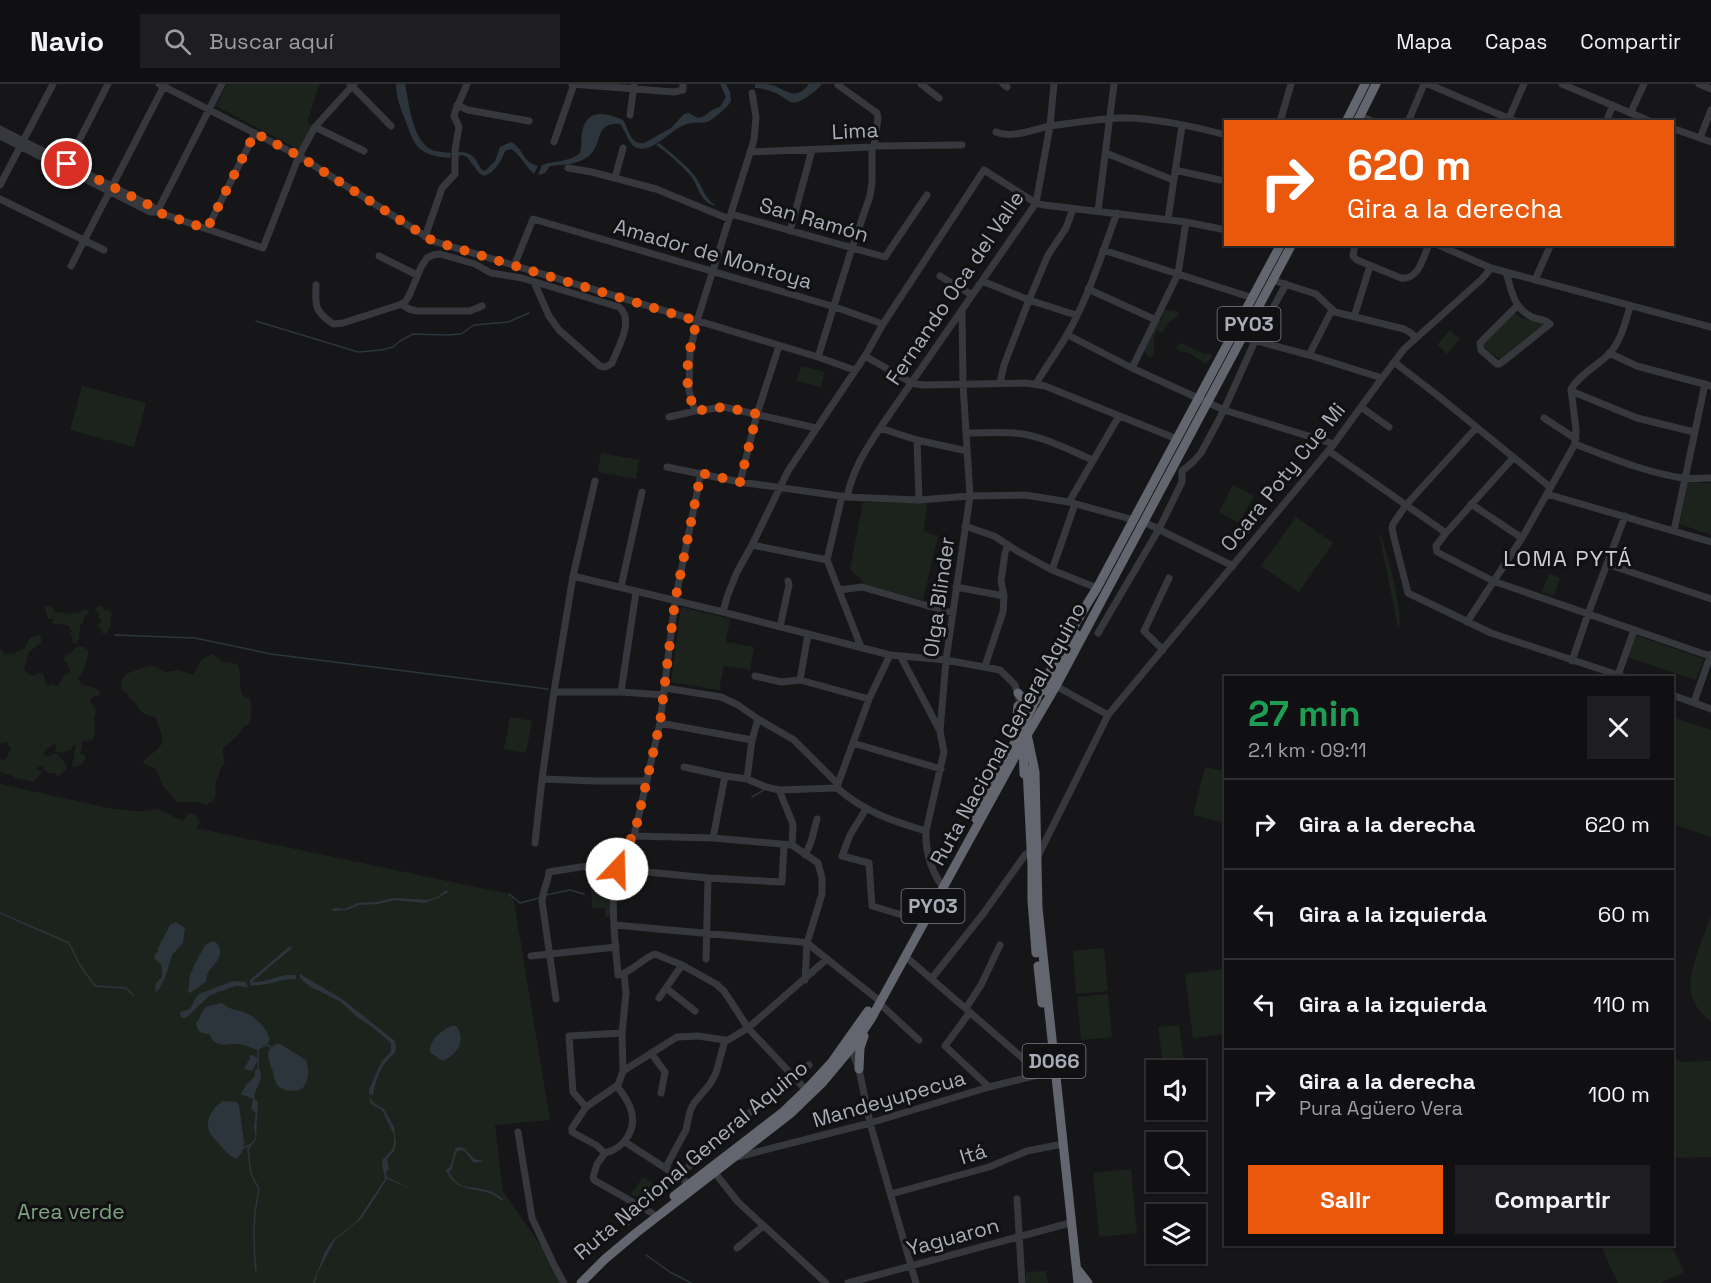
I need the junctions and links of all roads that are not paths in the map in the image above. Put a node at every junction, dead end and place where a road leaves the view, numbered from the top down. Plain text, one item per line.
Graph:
1 (53, 84) edge
2 (108, 84) edge
3 (222, 84) edge
4 (352, 84) edge
5 (467, 84) edge
6 (573, 84) edge
7 (683, 84) edge
8 (921, 84) edge
9 (1054, 84) edge
10 (1114, 84) edge
11 (1291, 84) edge
12 (1365, 84) edge
13 (1376, 84) edge
14 (1426, 84) edge
15 (1524, 84) edge
16 (1562, 84) edge
17 (1644, 84) edge
18 (1699, 84) edge
19 (162, 85) edge
20 (838, 85) edge
21 (633, 86) edge
22 (1711, 89) edge
23 (752, 93) dead end
24 (939, 98) dead end
25 (457, 105) junction
26 (1613, 105) junction
27 (209, 109) junction
28 (1711, 111) edge
29 (1630, 112) junction
30 (630, 115) dead end
31 (1111, 119) junction
32 (1359, 119) edge
33 (1281, 120) edge
34 (1347, 120) edge
35 (1409, 120) edge
36 (1508, 120) edge
37 (1607, 120) edge
38 (1648, 120) edge
39 (529, 121) dead end
40 (391, 126) dead end
41 (1050, 126) junction
42 (1182, 126) junction
43 (315, 127) junction
44 (0, 129) edge
45 (1674, 129) edge
46 (996, 132) dead end
47 (255, 133) junction
48 (1224, 135) edge
49 (0, 136) edge
50 (1700, 138) junction
51 (554, 142) dead end
52 (1711, 142) edge
53 (22, 144) junction
54 (962, 144) dead end
55 (873, 146) junction
56 (622, 148) dead end
57 (812, 150) junction
58 (364, 151) dead end
59 (750, 152) junction
60 (1106, 153) junction
61 (299, 156) junction
62 (66, 166) junction
63 (568, 168) dead end
64 (1175, 170) junction
65 (615, 178) junction
66 (1173, 180) junction
67 (1220, 180) dead end
68 (0, 185) edge
69 (111, 189) junction
70 (927, 195) dead end
71 (0, 199) edge
72 (1036, 203) junction
73 (1073, 209) junction
74 (1098, 211) junction
75 (157, 212) junction
76 (1118, 213) junction
77 (730, 217) junction
78 (1168, 219) junction
79 (1186, 222) junction
80 (207, 229) junction
81 (1224, 230) edge
82 (790, 231) junction
83 (425, 237) junction
84 (85, 241) junction
85 (1280, 246) edge
86 (1291, 246) edge
87 (1355, 246) edge
88 (1429, 246) edge
89 (1550, 246) edge
90 (1451, 247) edge
91 (852, 248) junction
92 (104, 250) dead end
93 (1103, 250) junction
94 (380, 256) dead end
95 (71, 266) dead end
96 (514, 266) junction
97 (1370, 267) junction
98 (1491, 268) junction
99 (524, 269) junction
100 (714, 272) junction
101 (1506, 272) junction
102 (1178, 274) junction
103 (417, 275) junction
104 (940, 276) dead end
105 (522, 278) junction
106 (1272, 280) junction
107 (1535, 280) junction
108 (982, 281) junction
109 (534, 282) junction
110 (1286, 284) junction
111 (316, 285) dead end
112 (1088, 289) junction
113 (972, 295) junction
114 (1252, 298) junction
115 (1029, 300) junction
116 (400, 304) junction
117 (482, 306) dead end
118 (1517, 306) junction
119 (835, 307) junction
120 (1630, 307) junction
121 (962, 310) junction
122 (1332, 310) junction
123 (1077, 315) junction
124 (1354, 317) junction
125 (697, 321) junction
126 (1156, 321) junction
127 (883, 324) junction
128 (1711, 327) edge
129 (1068, 335) junction
130 (1242, 337) junction
131 (1416, 338) junction
132 (1255, 341) junction
133 (780, 346) junction
134 (1609, 354) junction
135 (1309, 355) junction
136 (865, 356) junction
137 (818, 357) junction
138 (1394, 362) junction
139 (1132, 368) junction
140 (854, 370) junction
141 (1382, 378) junction
142 (912, 383) junction
143 (1000, 383) junction
144 (963, 384) junction
145 (1036, 384) junction
146 (1708, 385) edge
147 (1571, 391) junction
148 (1203, 401) junction
149 (1361, 407) junction
150 (1224, 410) junction
151 (695, 411) junction
152 (757, 414) junction
153 (1119, 416) junction
154 (669, 417) dead end
155 (1544, 418) dead end
156 (1389, 426) dead end
157 (816, 428) junction
158 (880, 428) junction
159 (1476, 428) junction
160 (1694, 432) junction
161 (966, 433) junction
162 (1177, 439) junction
163 (917, 440) junction
164 (1576, 442) junction
165 (1331, 448) junction
166 (967, 451) junction
167 (1513, 458) junction
168 (1093, 460) junction
169 (667, 467) dead end
170 (701, 473) junction
171 (1711, 478) edge
172 (1686, 479) junction
173 (595, 481) dead end
174 (740, 482) junction
175 (781, 488) junction
176 (1548, 491) junction
177 (642, 492) dead end
178 (970, 496) junction
179 (844, 497) junction
180 (919, 500) junction
181 (1072, 503) junction
182 (1471, 504) junction
183 (1406, 505) junction
184 (1625, 516) junction
185 (1139, 521) junction
186 (965, 526) junction
187 (1159, 529) junction
188 (1674, 531) junction
189 (1446, 532) junction
190 (1522, 538) junction
191 (1711, 542) edge
192 (752, 545) junction
193 (1008, 545) junction
194 (827, 560) junction
195 (1606, 564) junction
196 (1233, 566) junction
197 (1052, 570) junction
198 (573, 576) junction
199 (1169, 578) dead end
200 (788, 581) dead end
201 (1493, 581) junction
202 (621, 587) junction
203 (956, 587) junction
204 (838, 590) junction
205 (1095, 591) junction
206 (636, 592) junction
207 (1004, 596) junction
208 (1711, 599) edge
209 (675, 601) junction
210 (723, 612) junction
211 (953, 613) junction
212 (1588, 614) junction
213 (1467, 622) junction
214 (780, 627) junction
215 (1634, 630) junction
216 (1098, 633) dead end
217 (808, 634) junction
218 (861, 647) junction
219 (1163, 650) junction
220 (890, 655) junction
221 (1711, 655) edge
222 (901, 657) junction
223 (946, 660) junction
224 (1572, 661) junction
225 (985, 666) junction
226 (1618, 675) junction
227 (755, 676) dead end
228 (1621, 676) edge
229 (1046, 677) junction
230 (800, 680) junction
231 (1056, 686) junction
232 (554, 692) junction
233 (621, 692) junction
234 (664, 692) junction
235 (1018, 693) junction
236 (1674, 696) edge
237 (870, 699) junction
238 (1041, 699) tunnel mouth
239 (1694, 702) junction
240 (1018, 706) junction
241 (1711, 709) edge
242 (1041, 711) junction
243 (1108, 715) junction
244 (758, 719) junction
245 (660, 723) junction
246 (940, 731) junction
247 (1022, 733) junction
248 (752, 740) junction
249 (854, 743) junction
250 (684, 767) dead end
251 (1009, 768) junction
252 (941, 769) junction
253 (1029, 769) junction
254 (725, 776) junction
255 (542, 779) junction
256 (747, 779) junction
257 (646, 781) junction
258 (837, 786) junction
259 (779, 790) junction
260 (866, 809) junction
261 (817, 819) dead end
262 (926, 831) junction
263 (634, 836) junction
264 (713, 838) junction
265 (535, 843) dead end
266 (788, 845) junction
267 (1034, 854) junction
268 (805, 855) junction
269 (617, 867) junction
270 (708, 878) junction
271 (940, 883) junction
272 (919, 920) junction
273 (615, 925) junction
274 (706, 932) junction
275 (807, 943) junction
276 (1000, 945) dead end
277 (616, 947) junction
278 (550, 954) junction
279 (531, 956) dead end
280 (905, 956) junction
281 (706, 959) dead end
282 (827, 959) junction
283 (682, 965) junction
284 (621, 974) junction
285 (932, 978) junction
286 (805, 980) junction
287 (666, 988) junction
288 (659, 998) dead end
289 (556, 999) dead end
290 (878, 1000) junction
291 (968, 1010) junction
292 (695, 1011) dead end
293 (871, 1019) junction
294 (748, 1028) junction
295 (622, 1033) junction
296 (725, 1040) junction
297 (919, 1040) dead end
298 (848, 1046) junction
299 (651, 1053) junction
300 (809, 1065) dead end
301 (836, 1066) junction
302 (860, 1069) junction
303 (623, 1071) junction
304 (1046, 1073) junction
305 (793, 1076) junction
306 (617, 1086) junction
307 (989, 1087) junction
308 (806, 1090) junction
309 (661, 1093) dead end
310 (586, 1107) junction
311 (870, 1123) junction
312 (518, 1132) dead end
313 (626, 1142) junction
314 (1060, 1144) junction
315 (605, 1153) junction
316 (737, 1157) junction
317 (666, 1167) junction
318 (715, 1173) junction
319 (678, 1175) junction
320 (690, 1184) junction
321 (891, 1194) junction
322 (1017, 1199) dead end
323 (643, 1208) junction
324 (652, 1213) junction
325 (1066, 1224) junction
326 (624, 1225) dead end
327 (763, 1226) junction
328 (1020, 1236) junction
329 (737, 1248) dead end
330 (1077, 1265) junction
331 (911, 1266) junction
332 (564, 1283) edge
333 (575, 1283) edge
334 (581, 1283) edge
335 (826, 1283) edge
336 (848, 1283) edge
337 (916, 1283) edge
338 (1022, 1283) edge
339 (1073, 1283) edge
340 (1078, 1283) edge
341 (1088, 1283) edge

1 - 53 street
2 - 62 street
3 - 27 street
4 - 40 street
4 - 43 street
5 - 25 street
6 - 21 street
6 - 51 street
7 - 21 street
8 - 24 street
9 - 41 street, Fernando Oca del Valle
10 - 31 street
11 - 33 street
12 - 34 highway
13 - 32 highway
14 - 35 street
14 - 36 street
15 - 36 street
16 - 26 street
17 - 29 street
18 - 22 street
19 - 27 street
19 - 69 street
20 - 55 street
21 - 30 street
23 - 59 street
25 - 39 street
25 - 83 street
26 - 29 street
26 - 37 street
27 - 47 street
27 - 75 street
28 - 50 street
29 - 38 street
31 - 41 street
31 - 42 street
31 - 60 street
41 - 46 street
41 - 72 street, Fernando Oca del Valle
42 - 48 street
42 - 64 street
43 - 58 street
43 - 61 street
44 - 53 street
45 - 50 street
47 - 61 street
47 - 80 street
49 - 53 street
50 - 52 street
53 - 62 street
53 - 68 street
54 - 55 street, Lima
55 - 57 street, Lima
55 - 91 street
56 - 65 street
57 - 59 street, Lima
57 - 82 street
59 - 77 street
60 - 66 street
60 - 74 street
61 - 80 street
61 - 83 street
62 - 69 street
63 - 65 street, San Ramón
64 - 66 street
64 - 67 street
65 - 77 street, San Ramón
66 - 78 street
69 - 75 street
69 - 84 street
70 - 91 street, San Ramón
71 - 84 street
72 - 73 street
72 - 108 street, Fernando Oca del Valle
72 - 127 street
73 - 74 street
73 - 115 street
74 - 76 street
75 - 80 street
76 - 78 street
76 - 93 street
77 - 82 street, San Ramón
77 - 100 street
78 - 79 street
79 - 81 street
79 - 102 street
82 - 91 street, San Ramón
83 - 96 street
84 - 92 street
84 - 95 street
85 - 114 highway, Ruta Nacional General Aquino / PY03
86 - 106 highway, Ruta Nacional General Aquino / PY03
87 - 97 street
88 - 97 street
89 - 107 street
90 - 98 street
91 - 119 street
93 - 102 street
93 - 112 street
94 - 103 street
96 - 99 street
96 - 100 street, Amador de Montoya
97 - 124 street
98 - 101 street
98 - 131 street, Ocara Poty Cue Mi
99 - 105 street
99 - 125 street
100 - 119 street, Amador de Montoya
100 - 125 street
101 - 107 street
101 - 118 street
102 - 114 street
102 - 126 street
103 - 105 street
103 - 116 street
104 - 113 street
105 - 109 street
106 - 110 street
106 - 130 highway, Ruta Nacional General Aquino / PY03
107 - 120 street
108 - 113 street, Fernando Oca del Valle
108 - 115 street
109 - 109 street
110 - 122 street
110 - 132 street
111 - 116 street
112 - 123 street
112 - 126 street
113 - 121 street, Fernando Oca del Valle
114 - 148 highway, Ruta Nacional General Aquino / PY03
115 - 123 street
115 - 143 street
116 - 117 street
118 - 118 street
119 - 127 street, Amador de Montoya
119 - 137 street
120 - 128 street
120 - 134 street
121 - 142 street, Fernando Oca del Valle
121 - 144 street, Olga Blinder
122 - 124 street
122 - 135 street
123 - 129 street
124 - 131 street
125 - 133 street
125 - 151 street
126 - 139 street
127 - 136 street
129 - 139 street
129 - 145 street
130 - 132 street
130 - 148 highway, Ruta Nacional General Aquino / PY03
131 - 138 street, Ocara Poty Cue Mi
132 - 135 street
132 - 150 street
133 - 137 street
133 - 152 street
134 - 146 street
134 - 147 street
135 - 141 street
136 - 140 street
136 - 142 street
137 - 140 street
138 - 141 street, Ocara Poty Cue Mi
138 - 159 street
139 - 148 street
140 - 157 street
141 - 149 street, Ocara Poty Cue Mi
142 - 144 street
142 - 158 street, Fernando Oca del Valle
143 - 144 street
143 - 145 street
144 - 161 street, Olga Blinder
145 - 153 street
146 - 160 street
147 - 160 street
147 - 164 street
148 - 150 street
148 - 162 highway, Ruta Nacional General Aquino / PY03
148 - 185 highway, Ruta Nacional General Aquino / PY03
149 - 156 street
149 - 165 street, Ocara Poty Cue Mi
150 - 165 street
150 - 187 street
151 - 152 street
151 - 154 street
152 - 157 street
152 - 174 street
153 - 162 street
153 - 168 street
155 - 164 street
157 - 175 street
158 - 163 street
158 - 179 street, Fernando Oca del Valle
159 - 167 street
159 - 183 street
160 - 172 street
161 - 166 street, Olga Blinder
161 - 168 street
162 - 185 highway, Ruta Nacional General Aquino / PY03
163 - 166 street
163 - 180 street
164 - 172 street
164 - 176 street
165 - 183 street
165 - 196 street, Ocara Poty Cue Mi
166 - 178 street, Olga Blinder
167 - 176 street
167 - 182 street
168 - 181 street
169 - 170 street
170 - 174 street
170 - 209 street
171 - 172 street
172 - 188 street
173 - 198 street
174 - 175 street
175 - 179 street
175 - 192 street
176 - 184 street
176 - 190 street
177 - 202 street
178 - 180 street
178 - 181 street
178 - 186 street, Olga Blinder
179 - 180 street
179 - 194 street, Fernando Oca del Valle
181 - 185 street
181 - 197 street
182 - 189 street
182 - 190 street
183 - 189 street
183 - 213 street
184 - 188 street
184 - 195 street
185 - 187 street
185 - 205 highway, Ruta Nacional General Aquino / PY03
185 - 231 highway, Ruta Nacional General Aquino / PY03
186 - 193 street
186 - 203 street, Olga Blinder
187 - 196 street
187 - 216 street
188 - 191 street
189 - 201 street
190 - 201 street
192 - 194 street
192 - 210 street
193 - 197 street
193 - 207 street
194 - 204 street
195 - 208 street
195 - 212 street
196 - 219 street, Ocara Poty Cue Mi
197 - 205 street
198 - 202 street
198 - 232 street
199 - 219 street
200 - 214 street
201 - 212 street
201 - 213 street
202 - 206 street
203 - 207 street
203 - 211 street, Olga Blinder
204 - 211 street
204 - 218 street
205 - 229 highway, Ruta Nacional General Aquino / PY03
205 - 238 highway
206 - 209 street
206 - 233 street
207 - 225 street
209 - 210 street
209 - 234 street
210 - 214 street
211 - 223 street, Olga Blinder
212 - 215 street
212 - 224 street
213 - 224 street
214 - 217 street
215 - 221 street
215 - 226 street
217 - 218 street
217 - 230 street
218 - 220 street
219 - 243 street, Ocara Poty Cue Mi
220 - 222 street
220 - 237 street
221 - 239 street
222 - 223 street
222 - 246 street
223 - 225 street
223 - 246 street, Olga Blinder
224 - 226 street
225 - 235 street
226 - 228 street
227 - 230 street
229 - 235 highway
229 - 247 highway, Ruta Nacional General Aquino / PY03
230 - 237 street
231 - 242 highway, Ruta Nacional General Aquino / PY03
231 - 243 street
232 - 233 street
232 - 255 street
233 - 234 street
234 - 244 street
234 - 245 street
235 - 240 street
235 - 247 street
236 - 239 street
237 - 249 street
239 - 241 street
240 - 247 highway
240 - 247 street
242 - 247 highway, Ruta Nacional General Aquino / PY03
242 - 253 highway
243 - 267 street, Ocara Poty Cue Mi
244 - 248 street
244 - 258 street
245 - 248 street
245 - 257 street
246 - 252 street, Olga Blinder
247 - 251 highway, Ruta Nacional General Aquino / PY03
247 - 253 highway, D066
247 - 271 highway, Ruta Nacional General Aquino / PY03
248 - 256 street
249 - 252 street
249 - 258 street
250 - 254 street
251 - 253 highway
251 - 280 highway, Ruta Nacional General Aquino / PY03
252 - 262 street, Olga Blinder
253 - 267 highway, D066
254 - 256 street
254 - 264 street
255 - 257 street
255 - 265 street
256 - 259 street
257 - 263 street
258 - 259 street
258 - 260 street
259 - 266 street
260 - 262 street
260 - 272 street
261 - 268 street
262 - 271 street, Olga Blinder
263 - 264 street
263 - 269 street
264 - 266 street
266 - 268 street
266 - 270 street
267 - 285 street, Ocara Poty Cue Mi
267 - 304 highway, D066
267 - 314 highway, D066
268 - 275 street
269 - 270 street
269 - 273 street
269 - 278 street
270 - 274 street
271 - 272 highway, Ruta Nacional General Aquino / PY03
272 - 290 highway, Ruta Nacional General Aquino / PY03
273 - 274 street
273 - 277 street
274 - 275 street
274 - 281 street
275 - 282 street
275 - 286 street
276 - 291 street
277 - 278 street
277 - 284 street
278 - 279 street
278 - 289 street
280 - 285 street
280 - 290 highway, Ruta Nacional General Aquino / PY03
282 - 286 street
282 - 290 street
283 - 284 street
283 - 287 street
283 - 294 street
284 - 295 street
285 - 291 street
286 - 294 street
287 - 288 street
287 - 292 street
290 - 293 highway, Ruta Nacional General Aquino / PY03
290 - 297 street
290 - 298 highway, Ruta Nacional General Aquino / PY03
291 - 304 street
291 - 307 street
293 - 298 highway, Ruta Nacional General Aquino / PY03
293 - 302 highway
294 - 296 street
294 - 305 street
295 - 303 street
295 - 310 street
296 - 299 street
296 - 317 street
298 - 301 highway, Ruta Nacional General Aquino / PY03
298 - 302 highway
298 - 308 highway, Ruta Nacional General Aquino / PY03
299 - 303 street
299 - 309 street
300 - 305 street
301 - 302 street
301 - 316 highway, Ruta Nacional General Aquino / PY03
302 - 311 street
303 - 306 street
304 - 307 street, Mandeyupecua
304 - 314 highway, D066
305 - 308 street
305 - 319 street
306 - 310 street
306 - 313 street
307 - 311 street, Mandeyupecua
308 - 320 highway, Ruta Nacional General Aquino / PY03
310 - 315 street
311 - 316 street, Mandeyupecua
311 - 321 street
312 - 332 street
313 - 315 street
313 - 317 street
314 - 321 street, Itá
314 - 325 highway, D066
314 - 330 highway, D066
315 - 323 street
316 - 318 highway, Ruta Nacional General Aquino / PY03
317 - 319 street
318 - 327 street
318 - 334 highway, Ruta Nacional General Aquino / PY03
319 - 320 street
319 - 323 street
320 - 324 highway, Ruta Nacional General Aquino / PY03
321 - 331 street
322 - 328 street
323 - 324 street
323 - 326 street
324 - 333 highway, Ruta Nacional General Aquino / PY03
325 - 328 street, Yaguaron
325 - 339 highway, D066
327 - 329 street
327 - 335 street
328 - 331 street, Yaguaron
328 - 338 street
330 - 340 highway, D066
330 - 341 highway
331 - 336 street, Yaguaron
331 - 337 street

